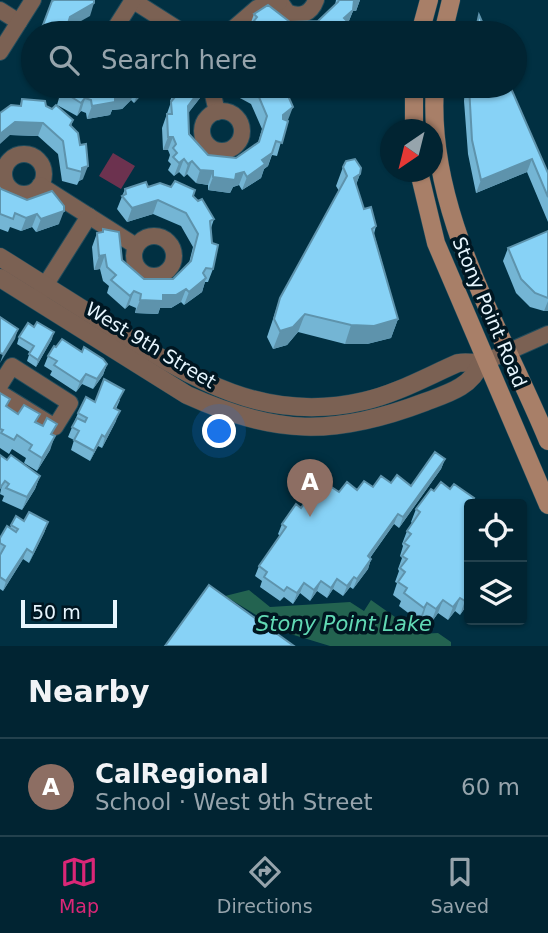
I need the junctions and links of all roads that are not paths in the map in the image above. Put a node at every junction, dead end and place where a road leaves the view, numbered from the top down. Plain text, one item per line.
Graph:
1 (33, 0) edge
2 (132, 0) edge
3 (316, 0) edge
4 (429, 0) edge
5 (451, 0) edge
6 (279, 1) edge
7 (0, 10) edge
8 (119, 21) edge
9 (165, 21) edge
10 (239, 21) edge
11 (423, 21) edge
12 (446, 21) edge
13 (19, 22) junction
14 (0, 52) edge
15 (214, 98) edge
16 (414, 98) edge
17 (436, 98) edge
18 (217, 112) dead end
19 (414, 119) edge
20 (421, 182) edge
21 (40, 185) dead end
22 (89, 216) junction
23 (136, 246) dead end
24 (3, 273) edge
25 (41, 293) junction
26 (548, 334) edge
27 (510, 351) junction
28 (484, 362) junction
29 (0, 385) edge
30 (0, 393) edge
31 (548, 440) edge
32 (548, 505) edge

1 - 13 street
2 - 8 street
2 - 9 street
3 - 6 street
4 - 11 main road
5 - 12 main road
6 - 10 street
7 - 13 street
13 - 14 street
15 - 18 street
16 - 19 main road
17 - 27 main road, Stony Point Road
20 - 28 main road, Stony Point Road
21 - 22 street
22 - 23 street
22 - 25 street
24 - 25 street, West 9th Street
25 - 28 street, West 9th Street
26 - 27 street
27 - 28 street
27 - 31 main road, Stony Point Road
28 - 32 main road, Stony Point Road
29 - 30 street

